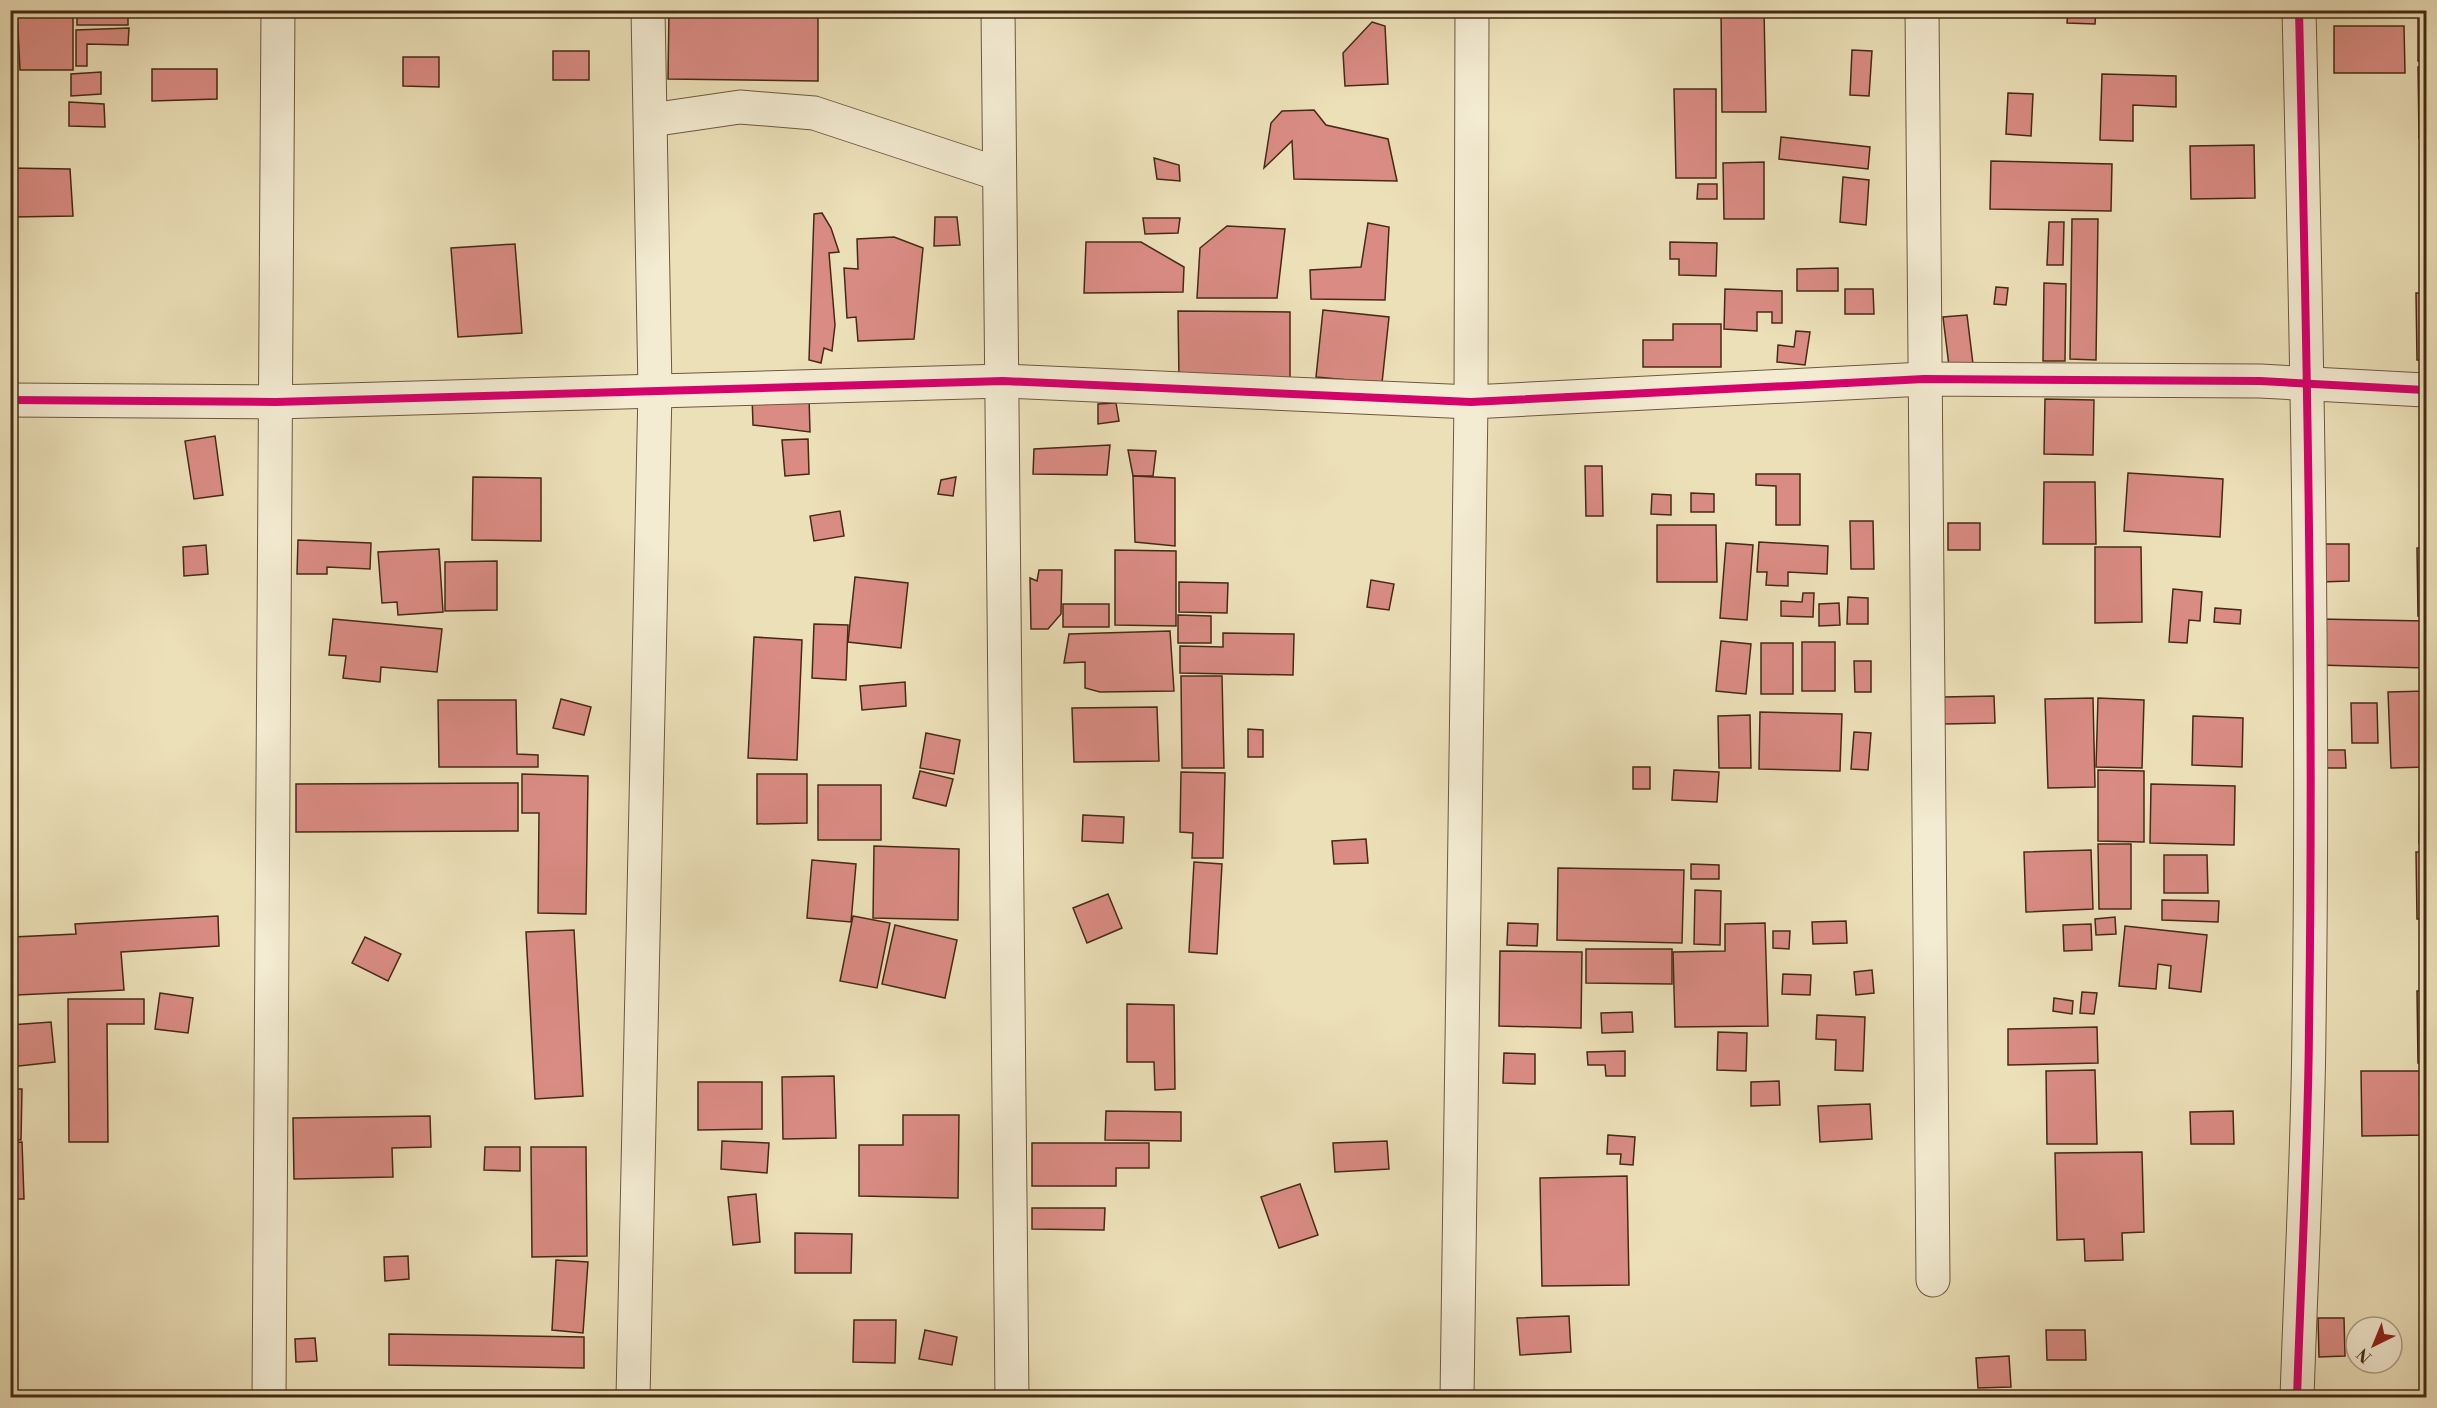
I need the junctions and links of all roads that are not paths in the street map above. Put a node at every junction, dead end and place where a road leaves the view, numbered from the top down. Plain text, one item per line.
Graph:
1 (278, 10) edge
2 (648, 10) edge
3 (998, 10) edge
4 (1472, 10) edge
5 (1922, 10) edge
6 (2299, 10) edge
7 (651, 120) junction
8 (999, 174) junction
9 (1924, 379) junction
10 (1003, 381) junction
11 (2308, 383) junction
12 (655, 390) junction
13 (2424, 390) dead end
14 (10, 400) edge
15 (276, 402) junction
16 (1471, 402) junction
17 (1933, 1280) dead end
18 (269, 1398) edge
19 (633, 1398) edge
20 (1012, 1398) edge
21 (1457, 1398) edge
22 (2297, 1398) edge

1 - 15 street
2 - 7 street
3 - 8 street
4 - 16 street
5 - 9 street
6 - 11 street
7 - 8 street
7 - 12 street
8 - 10 street
9 - 11 street
9 - 16 street
9 - 17 street
10 - 12 street
10 - 16 street
10 - 20 street
11 - 13 street
11 - 22 street
12 - 15 street
12 - 19 street
14 - 15 street
15 - 18 street
16 - 21 street

